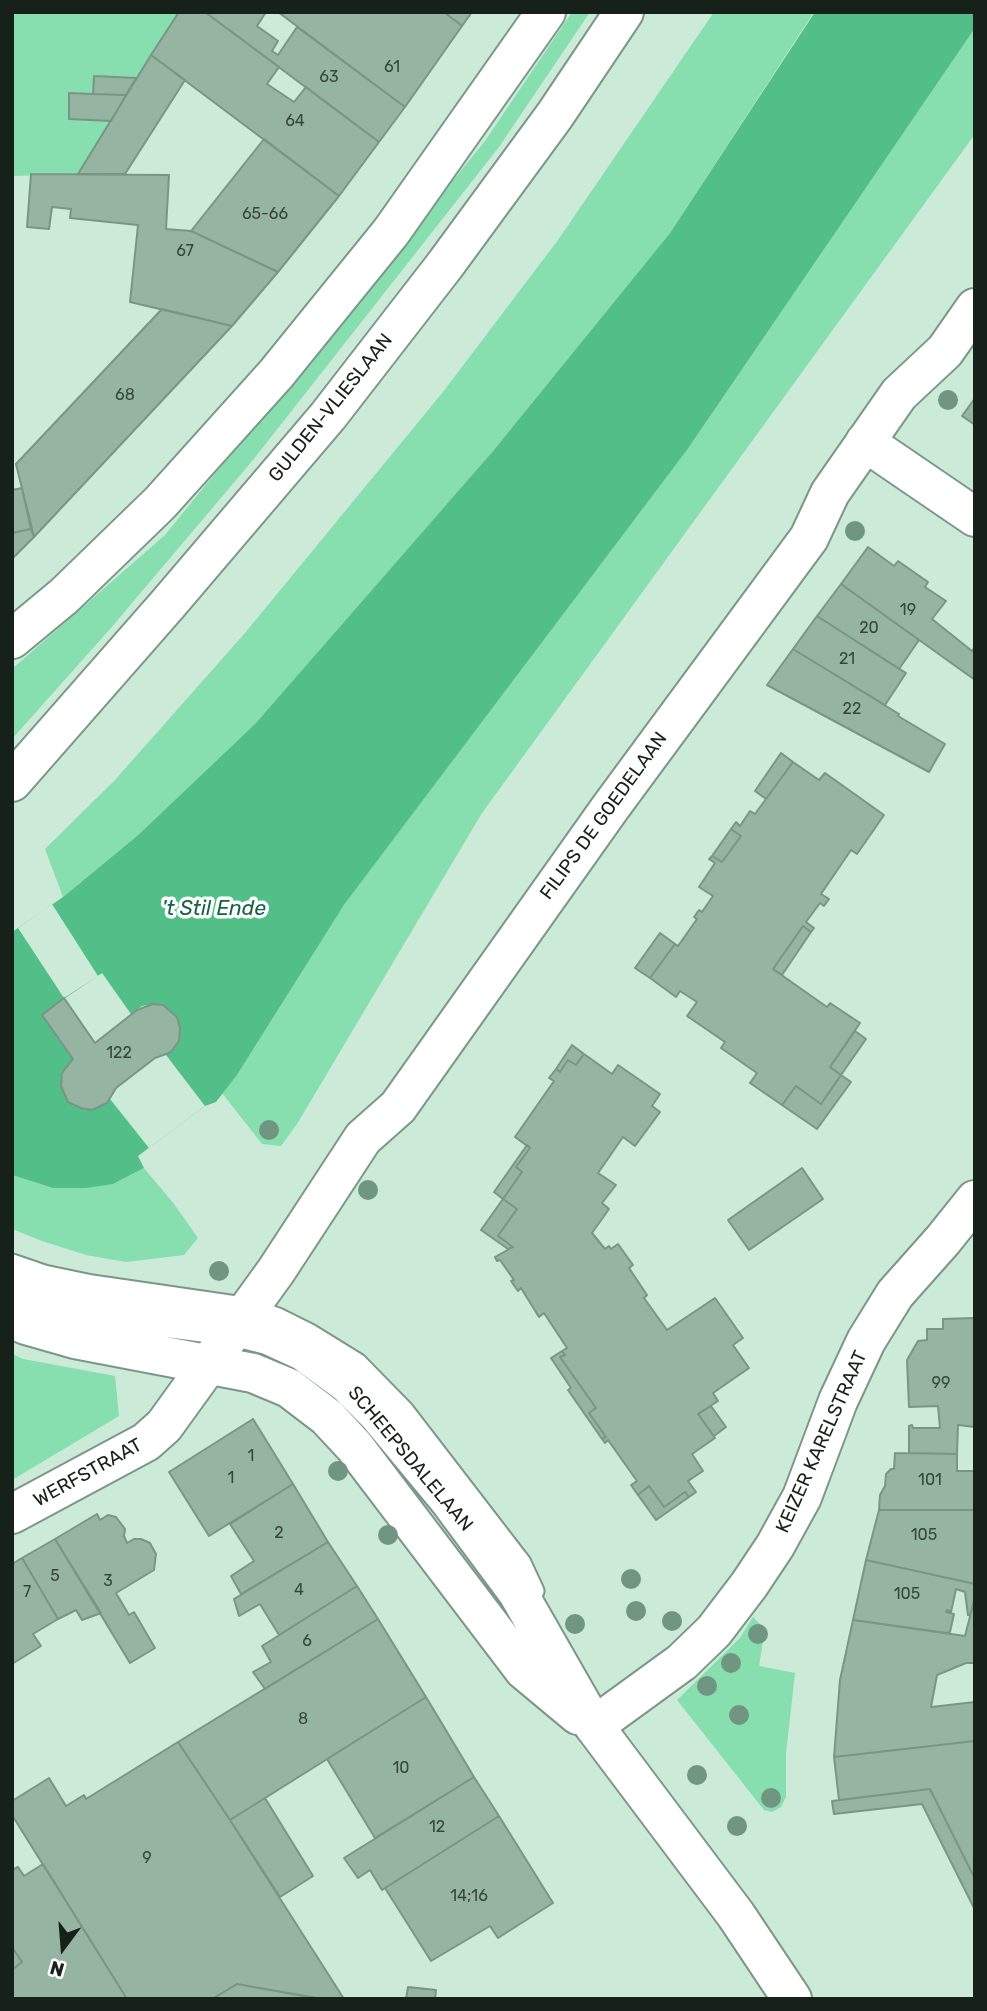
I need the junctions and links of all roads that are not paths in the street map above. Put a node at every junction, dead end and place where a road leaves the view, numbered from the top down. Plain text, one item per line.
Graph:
1 (546, 12) edge
2 (624, 12) edge
3 (975, 308) edge
4 (865, 442) junction
5 (975, 517) edge
6 (12, 639) edge
7 (12, 782) edge
8 (975, 1200) edge
9 (12, 1264) edge
10 (12, 1287) edge
11 (243, 1317) junction
12 (12, 1318) edge
13 (210, 1363) junction
14 (12, 1514) edge
15 (594, 1726) junction
16 (783, 1995) edge

1 - 6 main road
2 - 7 main road, GULDEN-VLIESLAAN
3 - 4 main road, FILIPS DE GOEDELAAN
4 - 5 main road
4 - 11 main road, FILIPS DE GOEDELAAN
8 - 15 main road, KEIZER KARELSTRAAT
9 - 11 lane
10 - 11 main road, SCHEEPSDALELAAN
11 - 13 main road, WERFSTRAAT
11 - 15 main road, SCHEEPSDALELAAN
12 - 13 main road, SCHEEPSDALELAAN
13 - 14 main road, WERFSTRAAT
13 - 15 main road, SCHEEPSDALELAAN
15 - 16 main road, SCHEEPSDALELAAN

